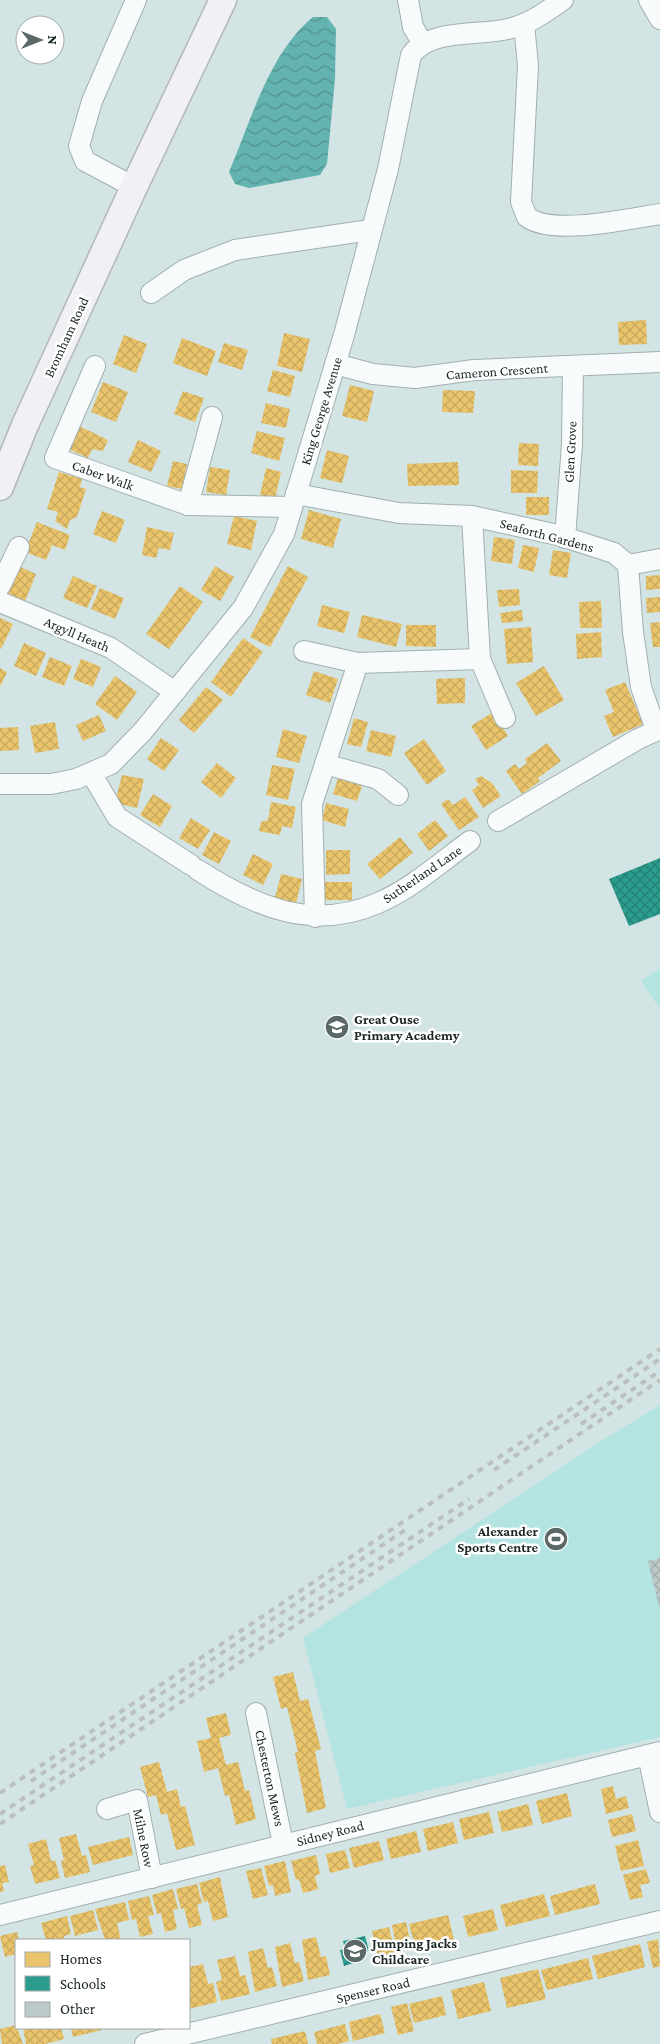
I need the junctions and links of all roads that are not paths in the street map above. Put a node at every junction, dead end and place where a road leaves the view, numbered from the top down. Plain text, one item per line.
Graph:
1 (136, 0) edge
2 (223, 0) edge
3 (408, 0) edge
4 (562, 0) edge
5 (649, 0) edge
6 (660, 20) edge
7 (524, 24) junction
8 (423, 44) junction
9 (134, 186) junction
10 (660, 214) edge
11 (370, 230) junction
12 (151, 293) dead end
13 (660, 362) edge
14 (335, 364) junction
15 (95, 366) dead end
16 (573, 366) junction
17 (212, 417) dead end
18 (0, 487) edge
19 (294, 501) junction
20 (188, 505) junction
21 (472, 516) junction
22 (565, 538) junction
23 (19, 547) dead end
24 (660, 559) edge
25 (628, 565) junction
26 (0, 586) edge
27 (0, 602) edge
28 (304, 651) dead end
29 (480, 659) junction
30 (358, 663) junction
31 (175, 692) junction
32 (504, 718) dead end
33 (658, 729) edge
34 (325, 764) junction
35 (91, 773) junction
36 (0, 784) edge
37 (398, 795) dead end
38 (498, 821) dead end
39 (470, 841) dead end
40 (315, 917) junction
41 (256, 1713) dead end
42 (654, 1753) edge
43 (107, 1809) dead end
44 (660, 1812) edge
45 (284, 1844) junction
46 (152, 1878) junction
47 (0, 1915) edge
48 (660, 1921) edge
49 (145, 2044) edge

1 - 9 street
2 - 9 main road, Bromham Road
3 - 8 street
4 - 7 street
5 - 6 street
7 - 8 street
7 - 10 street
8 - 11 street, King George Avenue
9 - 18 main road, Bromham Road
11 - 12 street
11 - 14 street, King George Avenue
13 - 16 street, Cameron Crescent
14 - 16 street, Cameron Crescent
14 - 19 street, King George Avenue
15 - 20 street, Caber Walk
16 - 22 street, Glen Grove
17 - 20 street
19 - 20 street, Caber Walk
19 - 21 street, Seaforth Gardens
19 - 31 street, King George Avenue
21 - 22 street, Seaforth Gardens
21 - 29 street
22 - 25 street, Seaforth Gardens
23 - 26 street
24 - 25 street
25 - 33 street
27 - 31 street, Argyll Heath
28 - 30 street
29 - 30 street
29 - 32 street
30 - 34 street
31 - 35 street, King George Avenue
33 - 38 street
34 - 37 street
34 - 40 street
35 - 36 street, King George Avenue
35 - 40 street, Sutherland Lane
39 - 40 street, Sutherland Lane
41 - 45 street, Chesterton Mews
42 - 44 street
42 - 45 street, Sidney Road
43 - 46 street, Milne Row
45 - 46 street, Sidney Road
46 - 47 street, Sidney Road
48 - 49 street, Spenser Road

